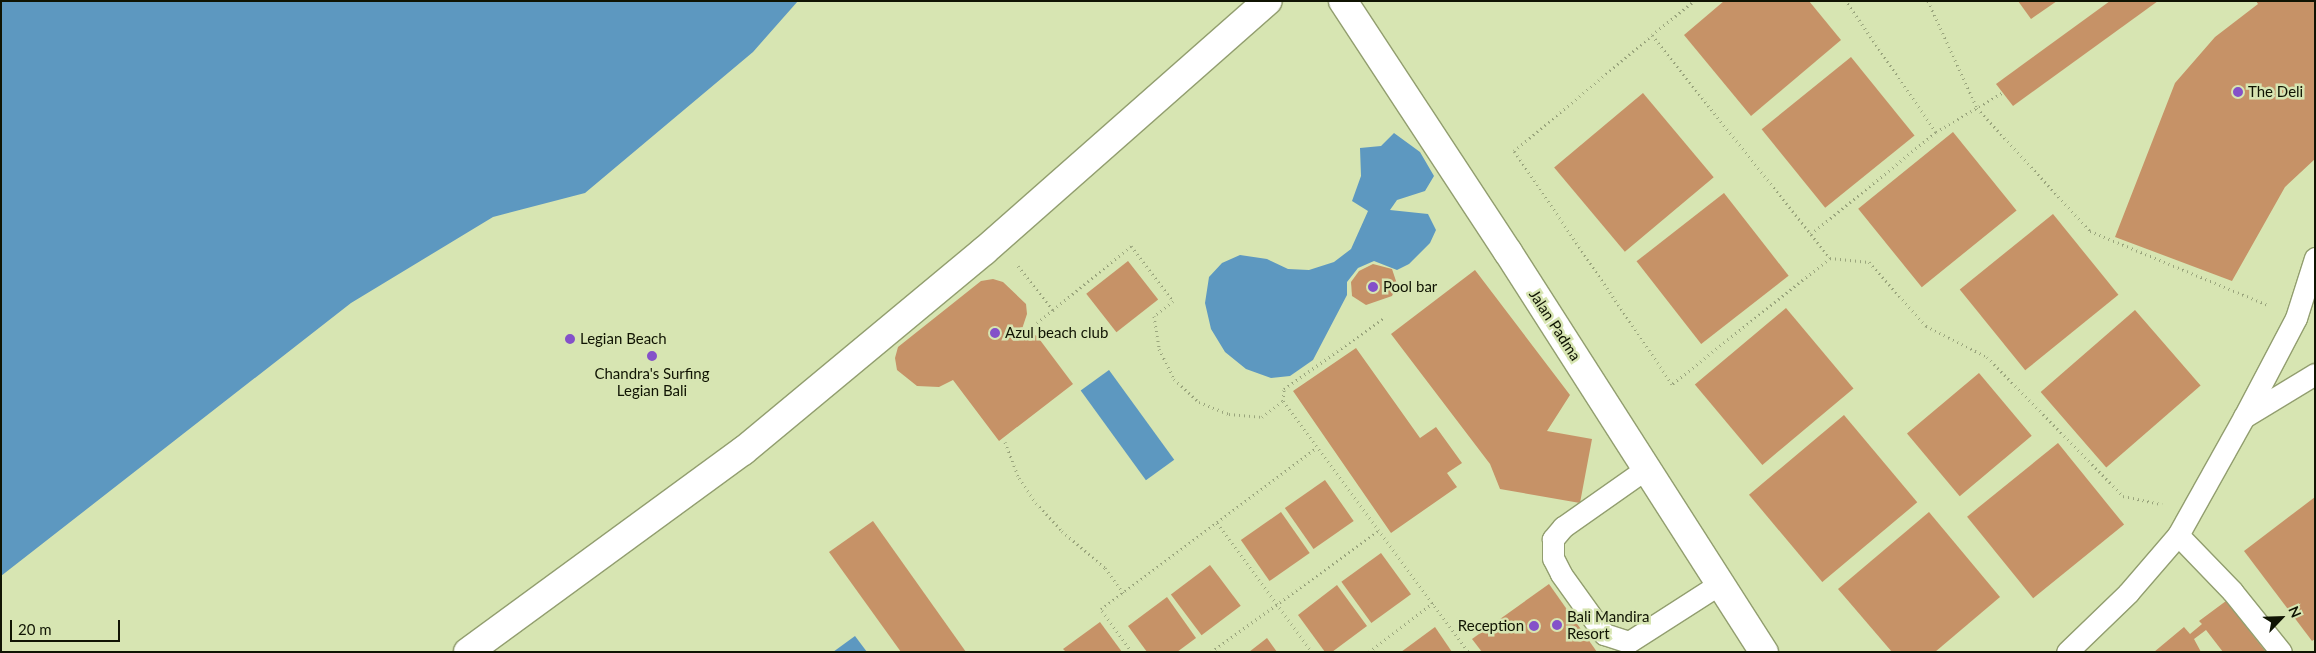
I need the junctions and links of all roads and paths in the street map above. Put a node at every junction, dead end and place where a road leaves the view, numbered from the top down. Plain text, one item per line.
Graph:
1 (1268, 1) edge
2 (1343, 1) edge
3 (1694, 1) edge
4 (1846, 1) edge
5 (1928, 1) edge
6 (1652, 35) junction
7 (2002, 93) dead end
8 (1977, 108) junction
9 (1936, 132) junction
10 (1811, 234) junction
11 (998, 239) junction
12 (1830, 258) junction
13 (2315, 258) edge
14 (1053, 310) junction
15 (1384, 318) dead end
16 (2296, 318) junction
17 (1037, 323) dead end
18 (2315, 374) edge
19 (1283, 401) junction
20 (2244, 417) junction
21 (1005, 442) dead end
22 (1315, 449) junction
23 (1647, 468) junction
24 (2192, 510) junction
25 (1217, 523) junction
26 (1378, 531) junction
27 (2178, 535) junction
28 (1721, 583) junction
29 (1123, 593) junction
30 (1433, 603) junction
31 (1276, 604) junction
32 (1628, 647) edge
33 (468, 652) edge
34 (1132, 652) edge
35 (1211, 652) edge
36 (1312, 652) edge
37 (1370, 652) edge
38 (1469, 652) edge
39 (1764, 652) edge
40 (2067, 652) edge
41 (2281, 652) edge

1 - 11 street
2 - 23 street, Jalan Padma
3 - 6 path
4 - 9 path
5 - 8 path
6 - 10 path
6 - 12 path
7 - 8 path
8 - 9 path
8 - 16 path
9 - 10 path
10 - 12 path
11 - 14 path
11 - 33 street
12 - 24 path
13 - 16 lane
14 - 17 path
14 - 19 path
15 - 19 path
16 - 20 lane
18 - 20 lane
19 - 22 path
20 - 24 lane
21 - 29 path
22 - 25 path
22 - 26 path
23 - 28 street, Jalan Padma
23 - 32 lane
24 - 27 lane
25 - 29 path
25 - 31 path
26 - 30 path
26 - 31 path
27 - 40 lane
27 - 41 lane
28 - 32 lane
28 - 39 street, Jalan Padma
29 - 34 path
30 - 37 path
30 - 38 path
31 - 35 path
31 - 36 path

